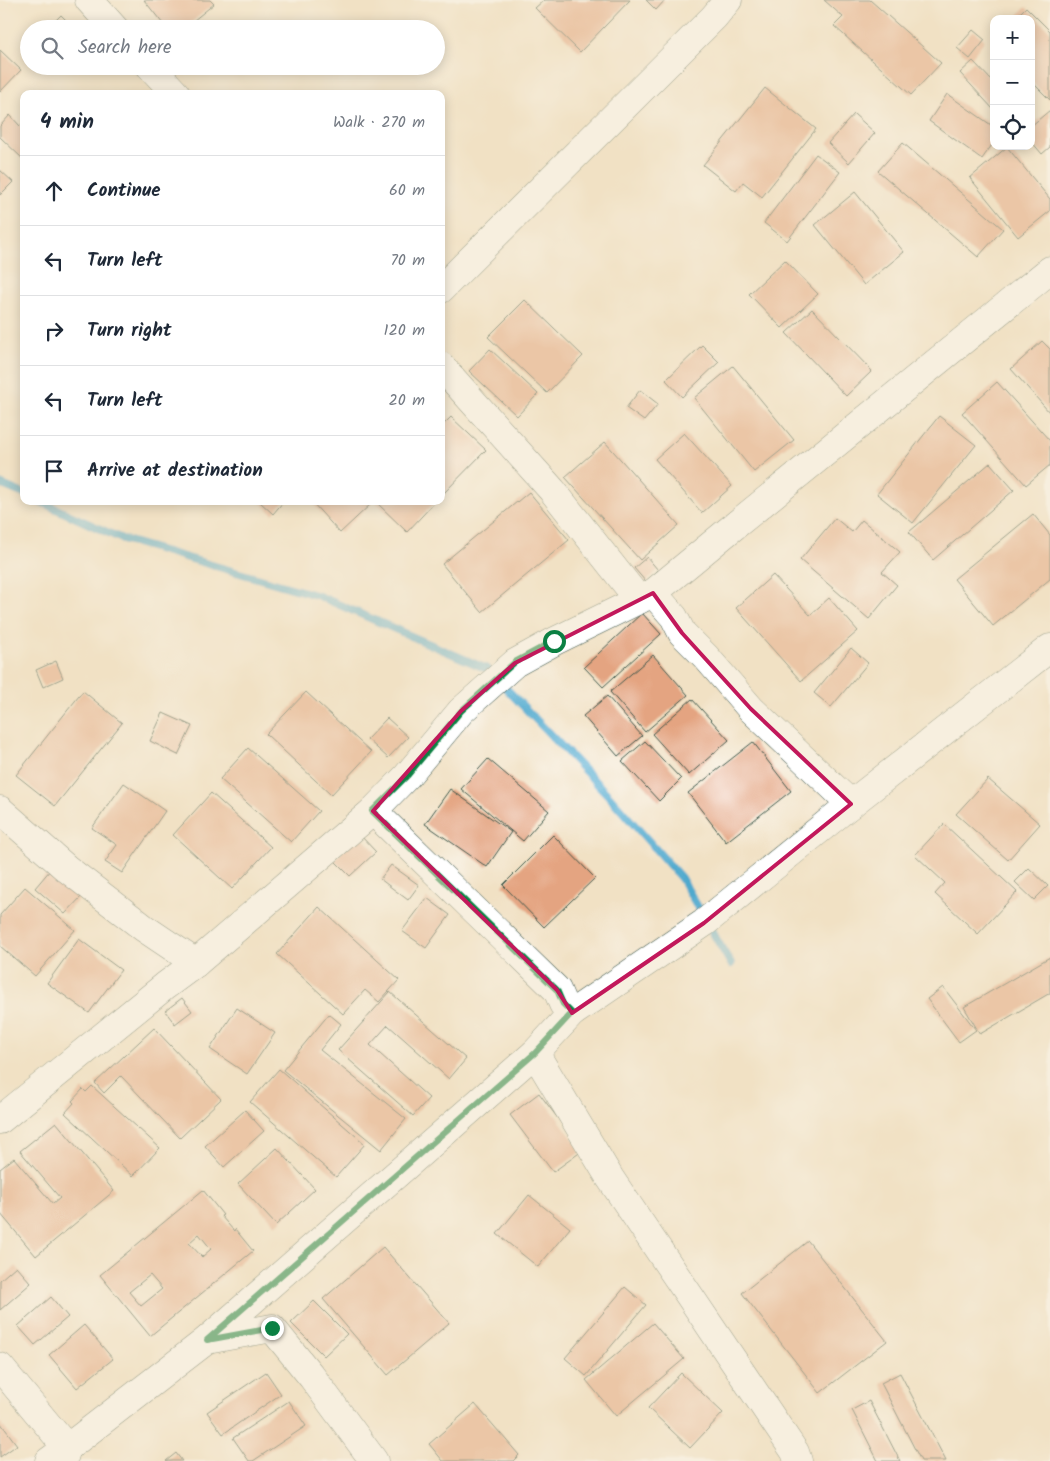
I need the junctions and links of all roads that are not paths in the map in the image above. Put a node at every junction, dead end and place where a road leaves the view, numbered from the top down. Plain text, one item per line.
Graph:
1 (89, 0) edge
2 (728, 0) edge
3 (107, 20) edge
4 (158, 75) edge
5 (172, 90) edge
6 (1050, 270) edge
7 (445, 285) edge
8 (445, 370) edge
9 (646, 596) junction
10 (1050, 648) edge
11 (851, 804) junction
12 (0, 810) edge
13 (372, 811) junction
14 (196, 964) junction
15 (572, 1013) junction
16 (535, 1053) junction
17 (0, 1120) edge
18 (207, 1340) junction
19 (0, 1367) edge
20 (60, 1457) edge
21 (374, 1461) edge
22 (798, 1461) edge

1 - 3 street
2 - 7 street
4 - 5 street
6 - 9 street
8 - 9 street
9 - 11 street
9 - 13 street
10 - 11 street
11 - 15 street
12 - 14 street
13 - 14 street
13 - 15 street
14 - 17 street
15 - 16 street
16 - 18 street
16 - 22 street
18 - 20 street
18 - 21 street
19 - 20 street

